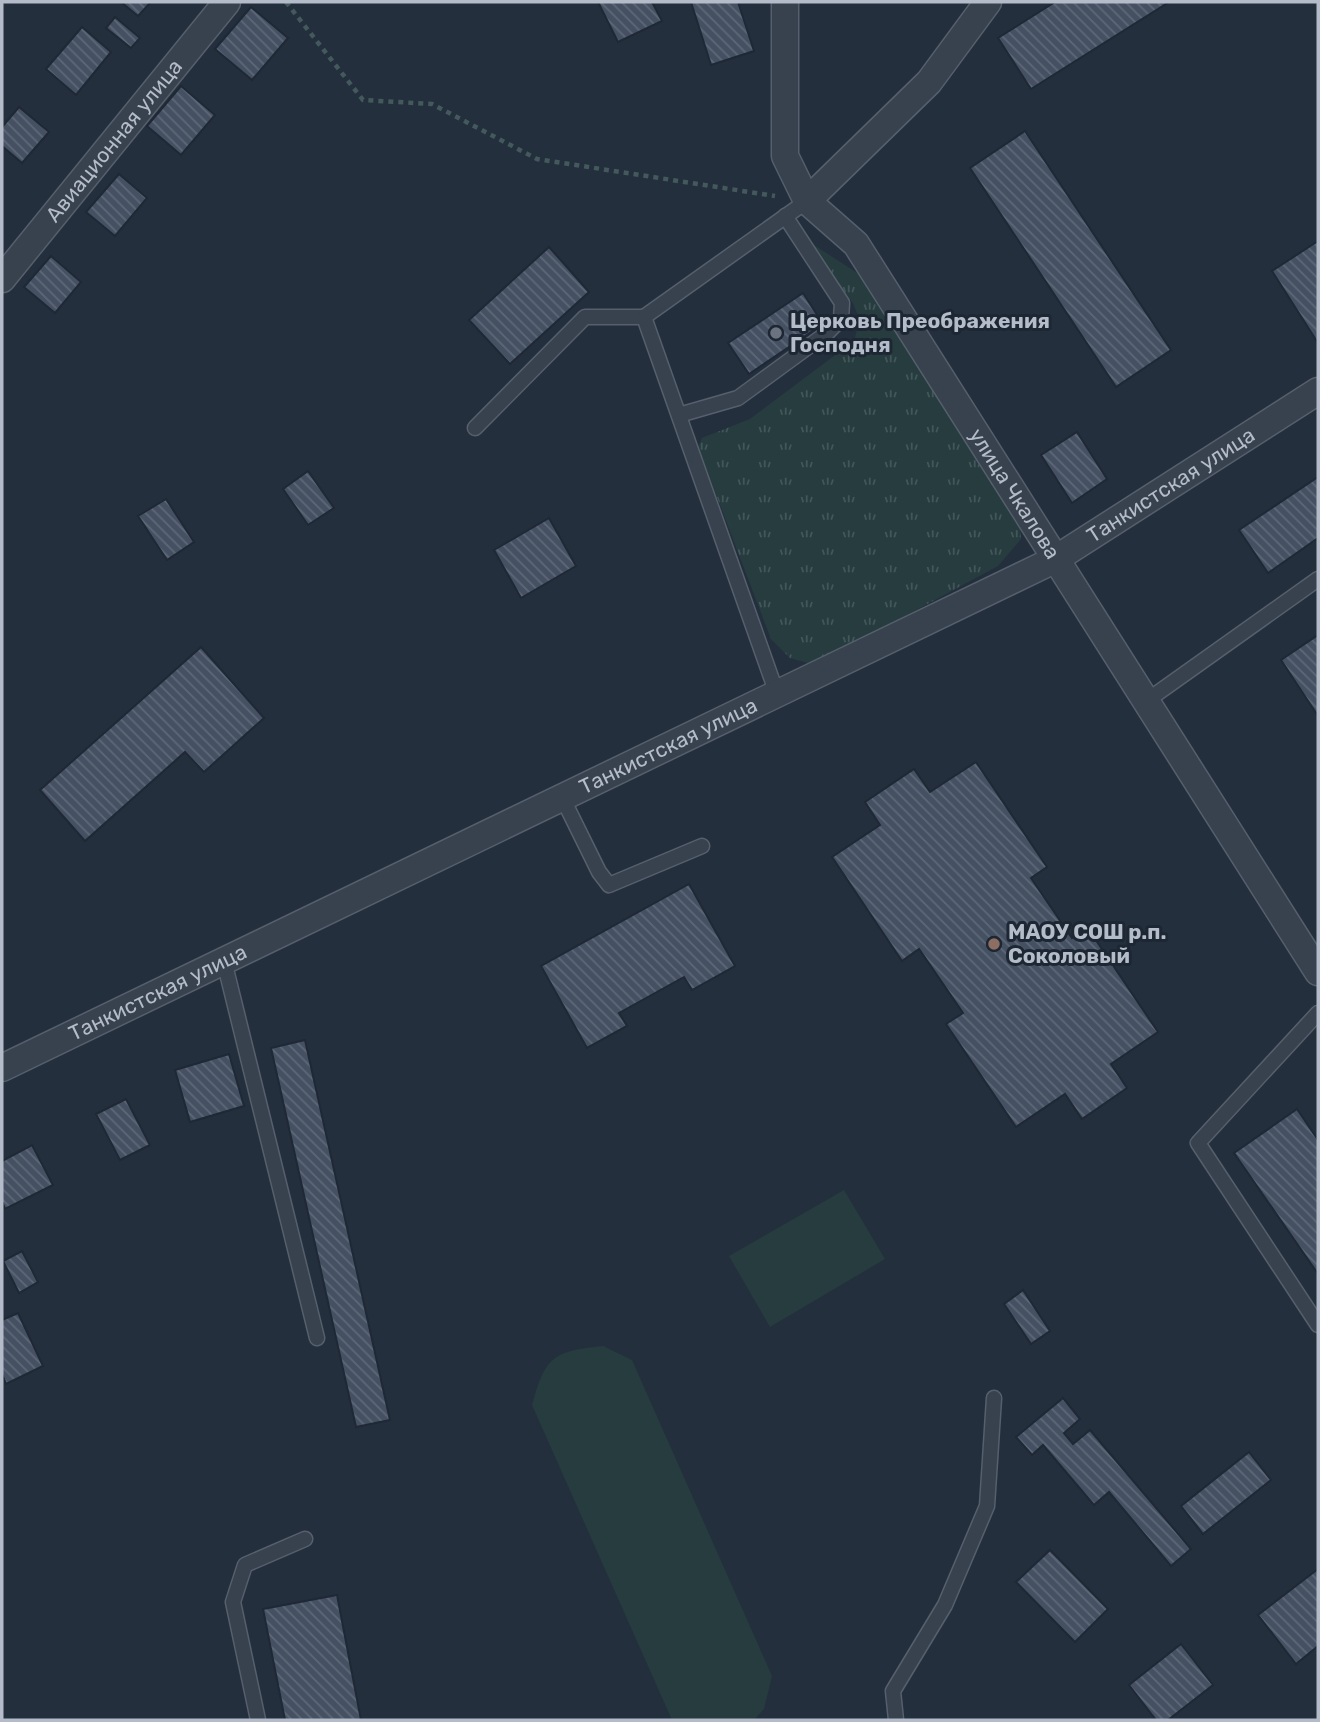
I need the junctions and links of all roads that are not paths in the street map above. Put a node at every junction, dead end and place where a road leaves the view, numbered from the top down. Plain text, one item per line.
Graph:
1 (227, 2) edge
2 (785, 2) edge
3 (988, 2) edge
4 (807, 201) junction
5 (785, 216) junction
6 (2, 279) edge
7 (644, 317) junction
8 (1318, 391) edge
9 (680, 415) junction
10 (475, 428) dead end
11 (1054, 560) junction
12 (1318, 579) edge
13 (777, 694) junction
14 (1145, 702) junction
15 (562, 797) junction
16 (702, 846) dead end
17 (224, 961) junction
18 (1318, 972) edge
19 (1318, 1013) edge
20 (2, 1068) edge
21 (1318, 1325) edge
22 (317, 1338) dead end
23 (994, 1398) dead end
24 (305, 1539) dead end
25 (258, 1720) edge
26 (896, 1720) edge

1 - 6 street, Авиационная улица
2 - 4 street, улица Чкалова
3 - 4 street
4 - 5 lane
4 - 11 street, улица Чкалова
5 - 7 lane
5 - 9 lane
7 - 9 lane
7 - 10 lane
8 - 11 street, Танкистская улица
9 - 13 lane
11 - 13 street, Танкистская улица
11 - 14 street, улица Чкалова
12 - 14 lane
13 - 15 street, Танкистская улица
14 - 18 street, улица Чкалова
15 - 16 lane
15 - 17 street, Танкистская улица
17 - 20 street, Танкистская улица
17 - 22 lane
19 - 21 lane
23 - 26 lane
24 - 25 lane

